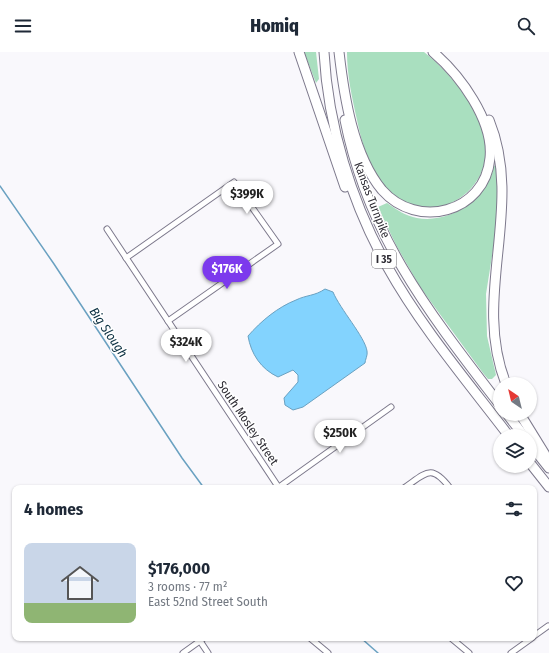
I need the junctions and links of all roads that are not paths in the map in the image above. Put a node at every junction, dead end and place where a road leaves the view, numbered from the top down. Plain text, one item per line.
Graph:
1 (299, 52) edge
2 (324, 52) edge
3 (336, 52) edge
4 (340, 52) edge
5 (433, 52) edge
6 (441, 52) edge
7 (366, 224) junction
8 (107, 229) dead end
9 (126, 258) junction
10 (168, 321) junction
11 (504, 377) edge
12 (493, 396) edge
13 (391, 407) dead end
14 (512, 421) edge
15 (524, 421) edge
16 (504, 429) edge
17 (519, 429) edge
18 (537, 453) edge
19 (549, 461) edge
20 (549, 468) edge
21 (537, 472) edge
22 (277, 485) edge
23 (283, 485) edge
24 (408, 485) edge
25 (448, 485) edge
26 (549, 487) edge
27 (548, 626) edge
28 (537, 634) edge
29 (199, 641) edge
30 (203, 641) edge
31 (314, 641) edge
32 (455, 641) edge
33 (527, 641) edge
34 (183, 653) edge
35 (208, 653) edge
36 (328, 653) edge
37 (469, 653) edge
38 (510, 653) edge

1 - 7 highway
2 - 7 highway, Kansas Turnpike / I 35
3 - 12 highway, Kansas Turnpike / I 35
4 - 5 highway
6 - 11 highway
7 - 16 highway, Kansas Turnpike / I 35
8 - 9 street, South Mosley Street
9 - 10 street, South Mosley Street
9 - 10 street
10 - 22 street, South Mosley Street
13 - 23 street
14 - 17 highway
15 - 19 highway
18 - 20 highway
21 - 26 highway
24 - 25 street
27 - 28 street
29 - 34 street
30 - 35 street
31 - 36 street
32 - 37 street
33 - 38 street

